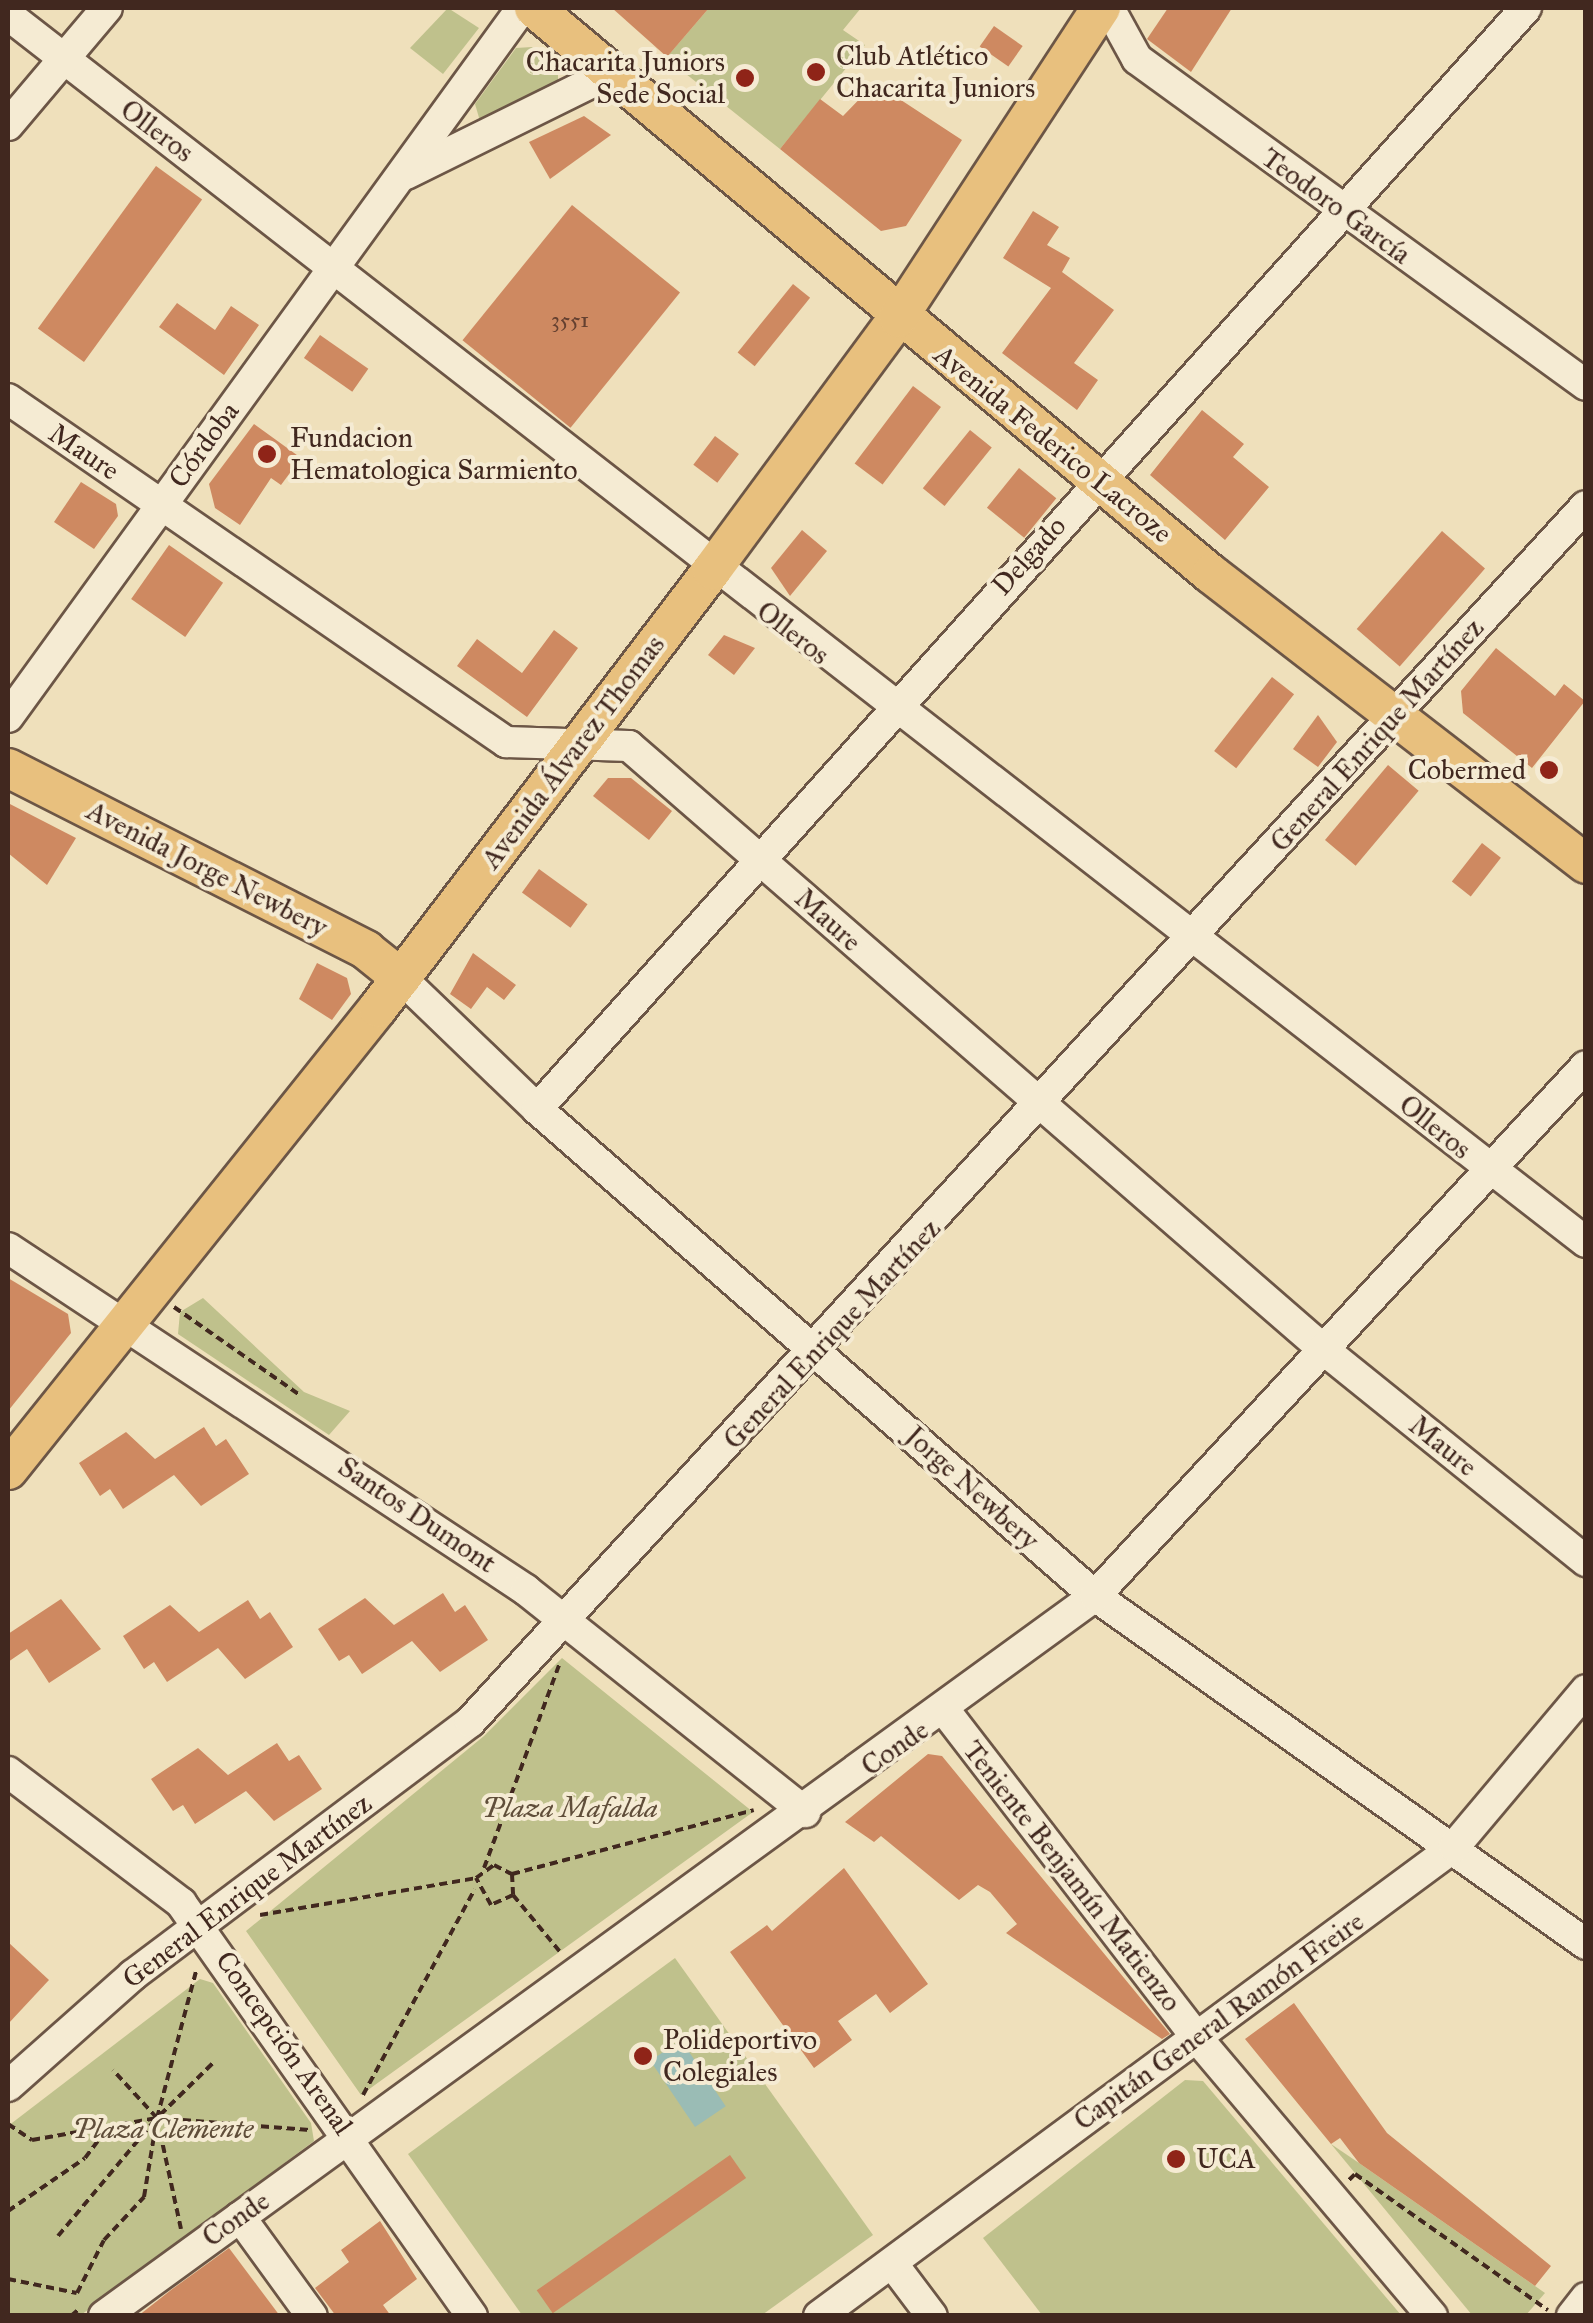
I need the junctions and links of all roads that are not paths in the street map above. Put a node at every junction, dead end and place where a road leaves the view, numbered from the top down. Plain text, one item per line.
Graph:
1 (106, 8) edge
2 (522, 8) edge
3 (534, 8) edge
4 (1101, 8) edge
5 (1109, 8) edge
6 (1526, 8) edge
7 (8, 15) edge
8 (63, 59) junction
9 (610, 72) junction
10 (8, 125) edge
11 (403, 176) junction
12 (1343, 212) junction
13 (334, 267) junction
14 (898, 318) junction
15 (1586, 385) edge
16 (8, 400) edge
17 (1100, 476) junction
18 (161, 504) junction
19 (1586, 506) edge
20 (712, 570) junction
21 (891, 709) junction
22 (1394, 716) junction
23 (8, 717) edge
24 (579, 744) junction
25 (8, 768) edge
26 (762, 861) junction
27 (1586, 864) edge
28 (1196, 935) junction
29 (401, 978) junction
30 (1586, 1066) edge
31 (1042, 1106) junction
32 (537, 1109) junction
33 (1488, 1169) junction
34 (1586, 1242) edge
35 (8, 1248) edge
36 (129, 1321) junction
37 (1323, 1349) junction
38 (817, 1350) junction
39 (8, 1470) edge
40 (1586, 1560) edge
41 (1095, 1596) junction
42 (569, 1622) junction
43 (1586, 1690) edge
44 (946, 1712) junction
45 (8, 1772) edge
46 (805, 1812) junction
47 (1454, 1847) junction
48 (200, 1926) junction
49 (1586, 1944) edge
50 (1197, 2038) junction
51 (8, 2086) edge
52 (352, 2142) junction
53 (240, 2217) junction
54 (892, 2263) junction
55 (1586, 2298) edge
56 (104, 2316) edge
57 (312, 2316) edge
58 (472, 2316) edge
59 (819, 2316) edge
60 (932, 2316) edge
61 (1432, 2316) edge
62 (1572, 2316) edge

1 - 8 street
2 - 11 street, Córdoba
3 - 9 main road, Avenida Federico Lacroze
4 - 14 main road, Avenida Álvarez Thomas
5 - 12 street, Teodoro García
6 - 12 street, Delgado
7 - 8 street, Olleros
8 - 10 street
8 - 13 street, Olleros
9 - 11 street, Córdoba
9 - 14 main road, Avenida Federico Lacroze
11 - 13 street, Córdoba
12 - 15 street, Teodoro García
12 - 17 street, Delgado
13 - 18 street, Córdoba
13 - 20 street, Olleros
14 - 17 main road, Avenida Federico Lacroze
14 - 20 main road, Avenida Álvarez Thomas
16 - 18 street, Maure
17 - 21 street, Delgado
17 - 22 main road, Avenida Federico Lacroze
18 - 23 street, Córdoba
18 - 24 street, Maure
19 - 22 street, General Enrique Martínez
20 - 21 street, Olleros
20 - 24 main road, Avenida Álvarez Thomas
21 - 26 street, Delgado
21 - 28 street, Olleros
22 - 27 main road, Avenida Federico Lacroze
22 - 28 street, General Enrique Martínez
24 - 26 street, Maure
24 - 29 main road, Avenida Álvarez Thomas
25 - 29 main road, Avenida Jorge Newbery
26 - 31 street, Maure
26 - 32 street, Delgado
28 - 31 street, General Enrique Martínez
28 - 33 street, Olleros
29 - 32 street, Jorge Newbery
29 - 36 main road, Avenida Álvarez Thomas
30 - 33 street, Conde
31 - 37 street, Maure
31 - 38 street, General Enrique Martínez
32 - 38 street, Jorge Newbery
33 - 34 street, Olleros
33 - 37 street, Conde
35 - 36 street, Santos Dumont
36 - 39 main road, Avenida Álvarez Thomas
36 - 42 street, Santos Dumont
37 - 40 street, Maure
37 - 41 street, Conde
38 - 41 street, Jorge Newbery
38 - 42 street, General Enrique Martínez
41 - 44 street, Conde
41 - 47 street, Jorge Newbery
42 - 46 street, Santos Dumont
42 - 48 street, General Enrique Martínez
43 - 47 street, Capitán General Ramón Freire
44 - 46 street, Conde
44 - 50 street, Teniente Benjamín Matienzo
45 - 48 street, Concepción Arenal
46 - 52 street, Conde
47 - 49 street, Jorge Newbery
47 - 50 street, Capitán General Ramón Freire
48 - 51 street, General Enrique Martínez
48 - 52 street, Concepción Arenal
50 - 54 street, Capitán General Ramón Freire
50 - 61 street, Teniente Benjamín Matienzo
52 - 53 street, Conde
52 - 58 street, Concepción Arenal
53 - 56 street, Conde
53 - 57 street
54 - 59 street, Capitán General Ramón Freire
54 - 60 street
55 - 62 street

